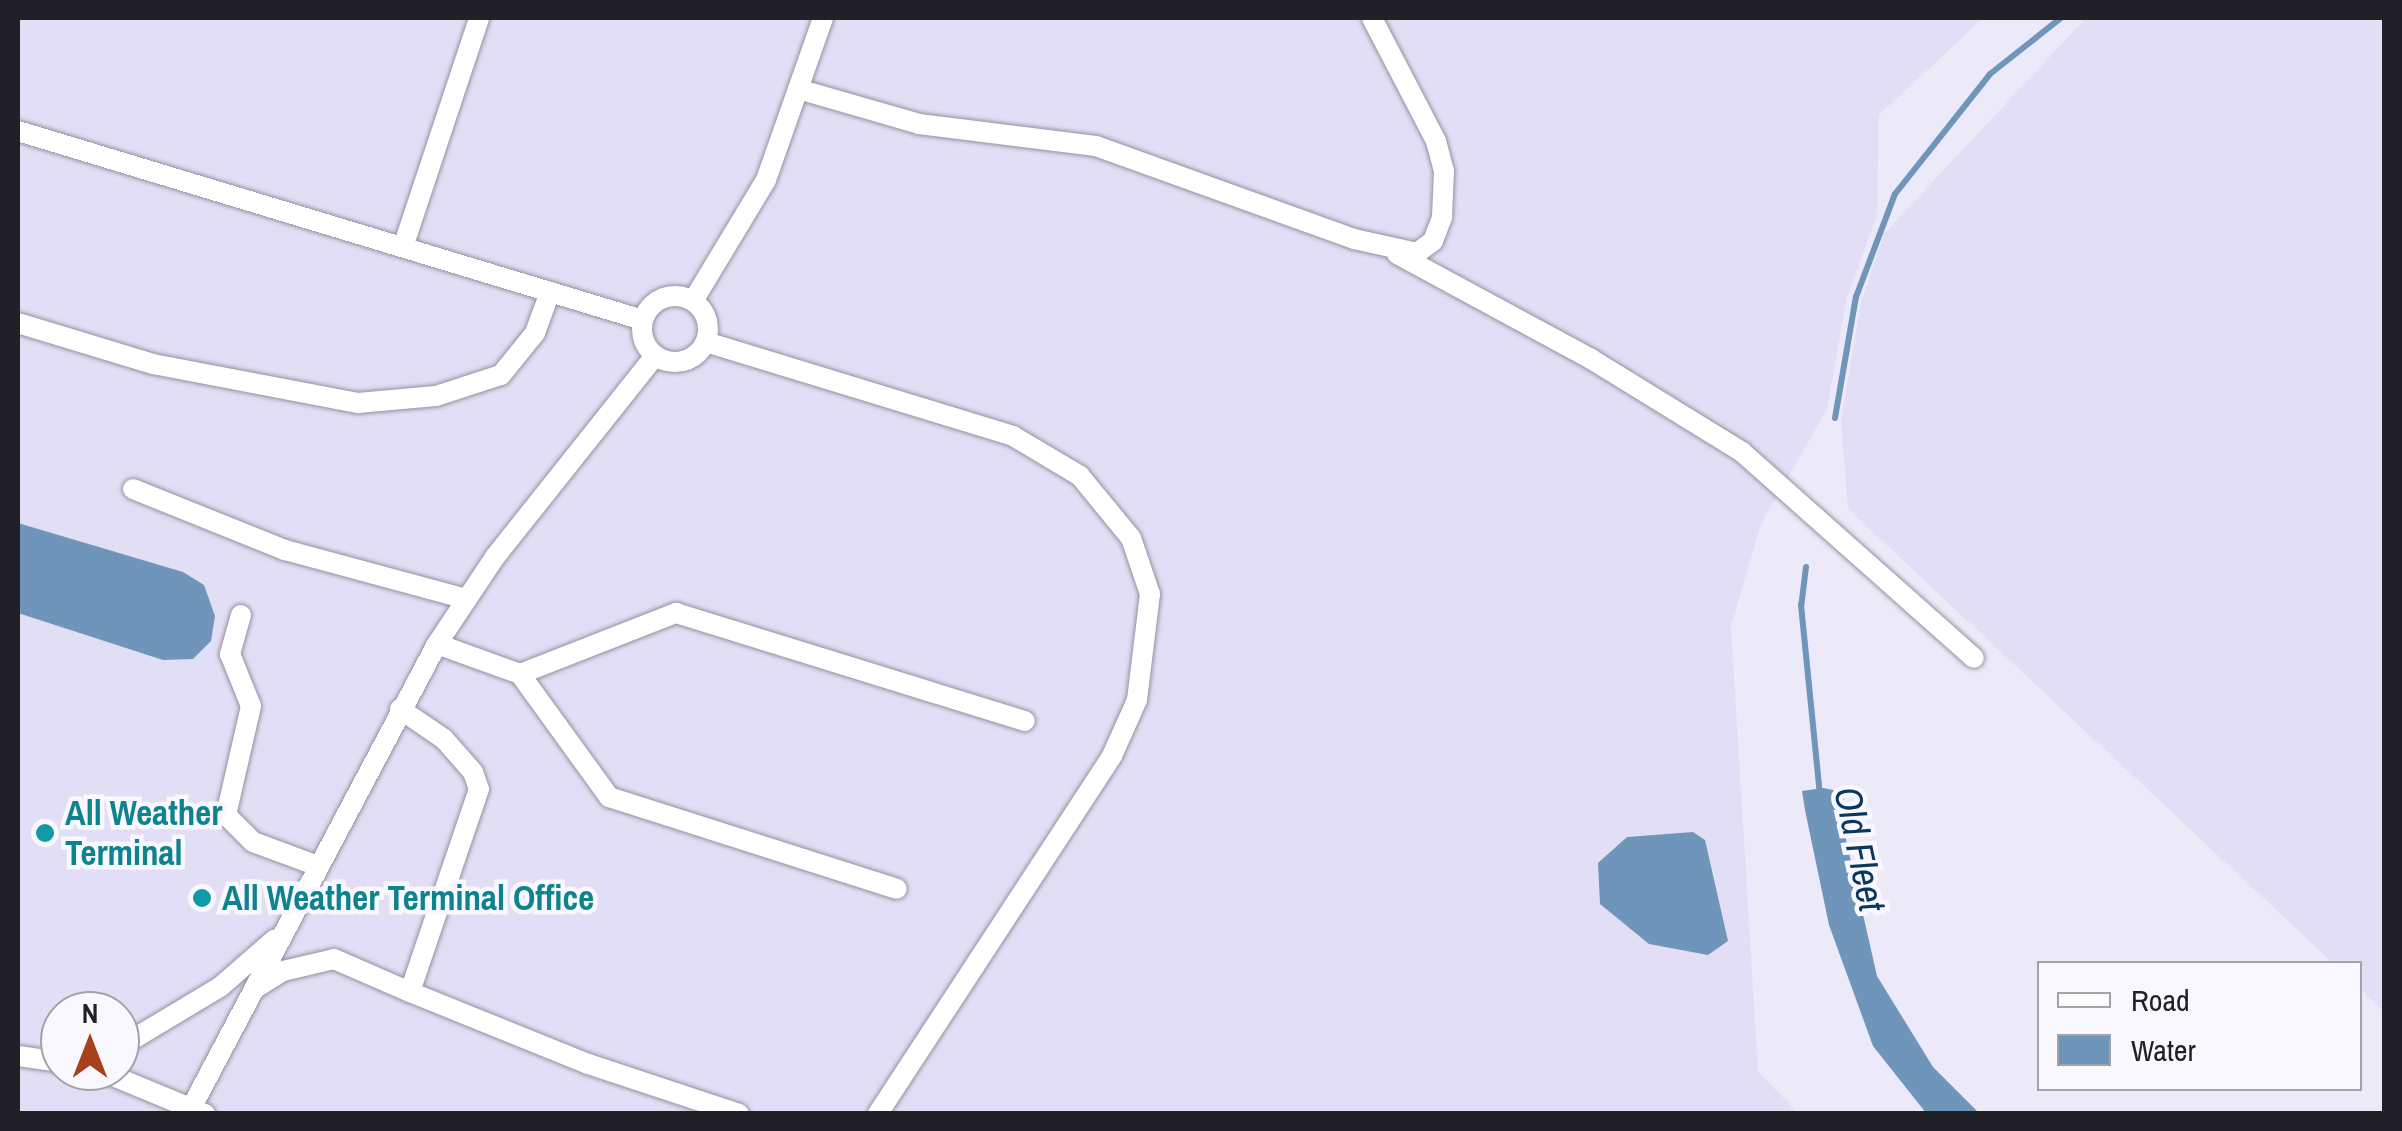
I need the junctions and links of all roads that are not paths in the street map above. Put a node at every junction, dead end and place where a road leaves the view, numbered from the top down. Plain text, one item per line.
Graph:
1 (479, 18) edge
2 (822, 18) edge
3 (1372, 18) edge
4 (798, 89) junction
5 (18, 131) edge
6 (403, 248) junction
7 (1386, 249) junction
8 (550, 292) junction
9 (693, 301) junction
10 (643, 320) junction
11 (18, 323) edge
12 (706, 342) junction
13 (654, 356) junction
14 (133, 489) dead end
15 (466, 599) junction
16 (241, 616) dead end
17 (437, 644) junction
18 (1974, 658) dead end
19 (520, 674) junction
20 (400, 710) junction
21 (1024, 721) dead end
22 (318, 866) junction
23 (897, 888) dead end
24 (286, 928) junction
25 (252, 990) junction
26 (410, 992) junction
27 (140, 1035) edge
28 (140, 1088) edge
29 (195, 1111) edge
30 (740, 1114) edge
31 (878, 1114) edge

1 - 6 street
2 - 4 street
3 - 7 street
4 - 7 street
4 - 9 street
5 - 6 street
6 - 8 street
7 - 18 street
8 - 10 street
8 - 11 street
9 - 10 street
9 - 12 street
10 - 13 street
12 - 13 street
12 - 31 street
13 - 15 street
14 - 15 street
15 - 17 street
16 - 22 street
17 - 19 street
17 - 20 street
19 - 21 street
19 - 23 street
20 - 22 street
20 - 26 street
22 - 24 street
24 - 25 street
24 - 27 street
25 - 26 street
25 - 29 street
26 - 30 street
28 - 29 street

